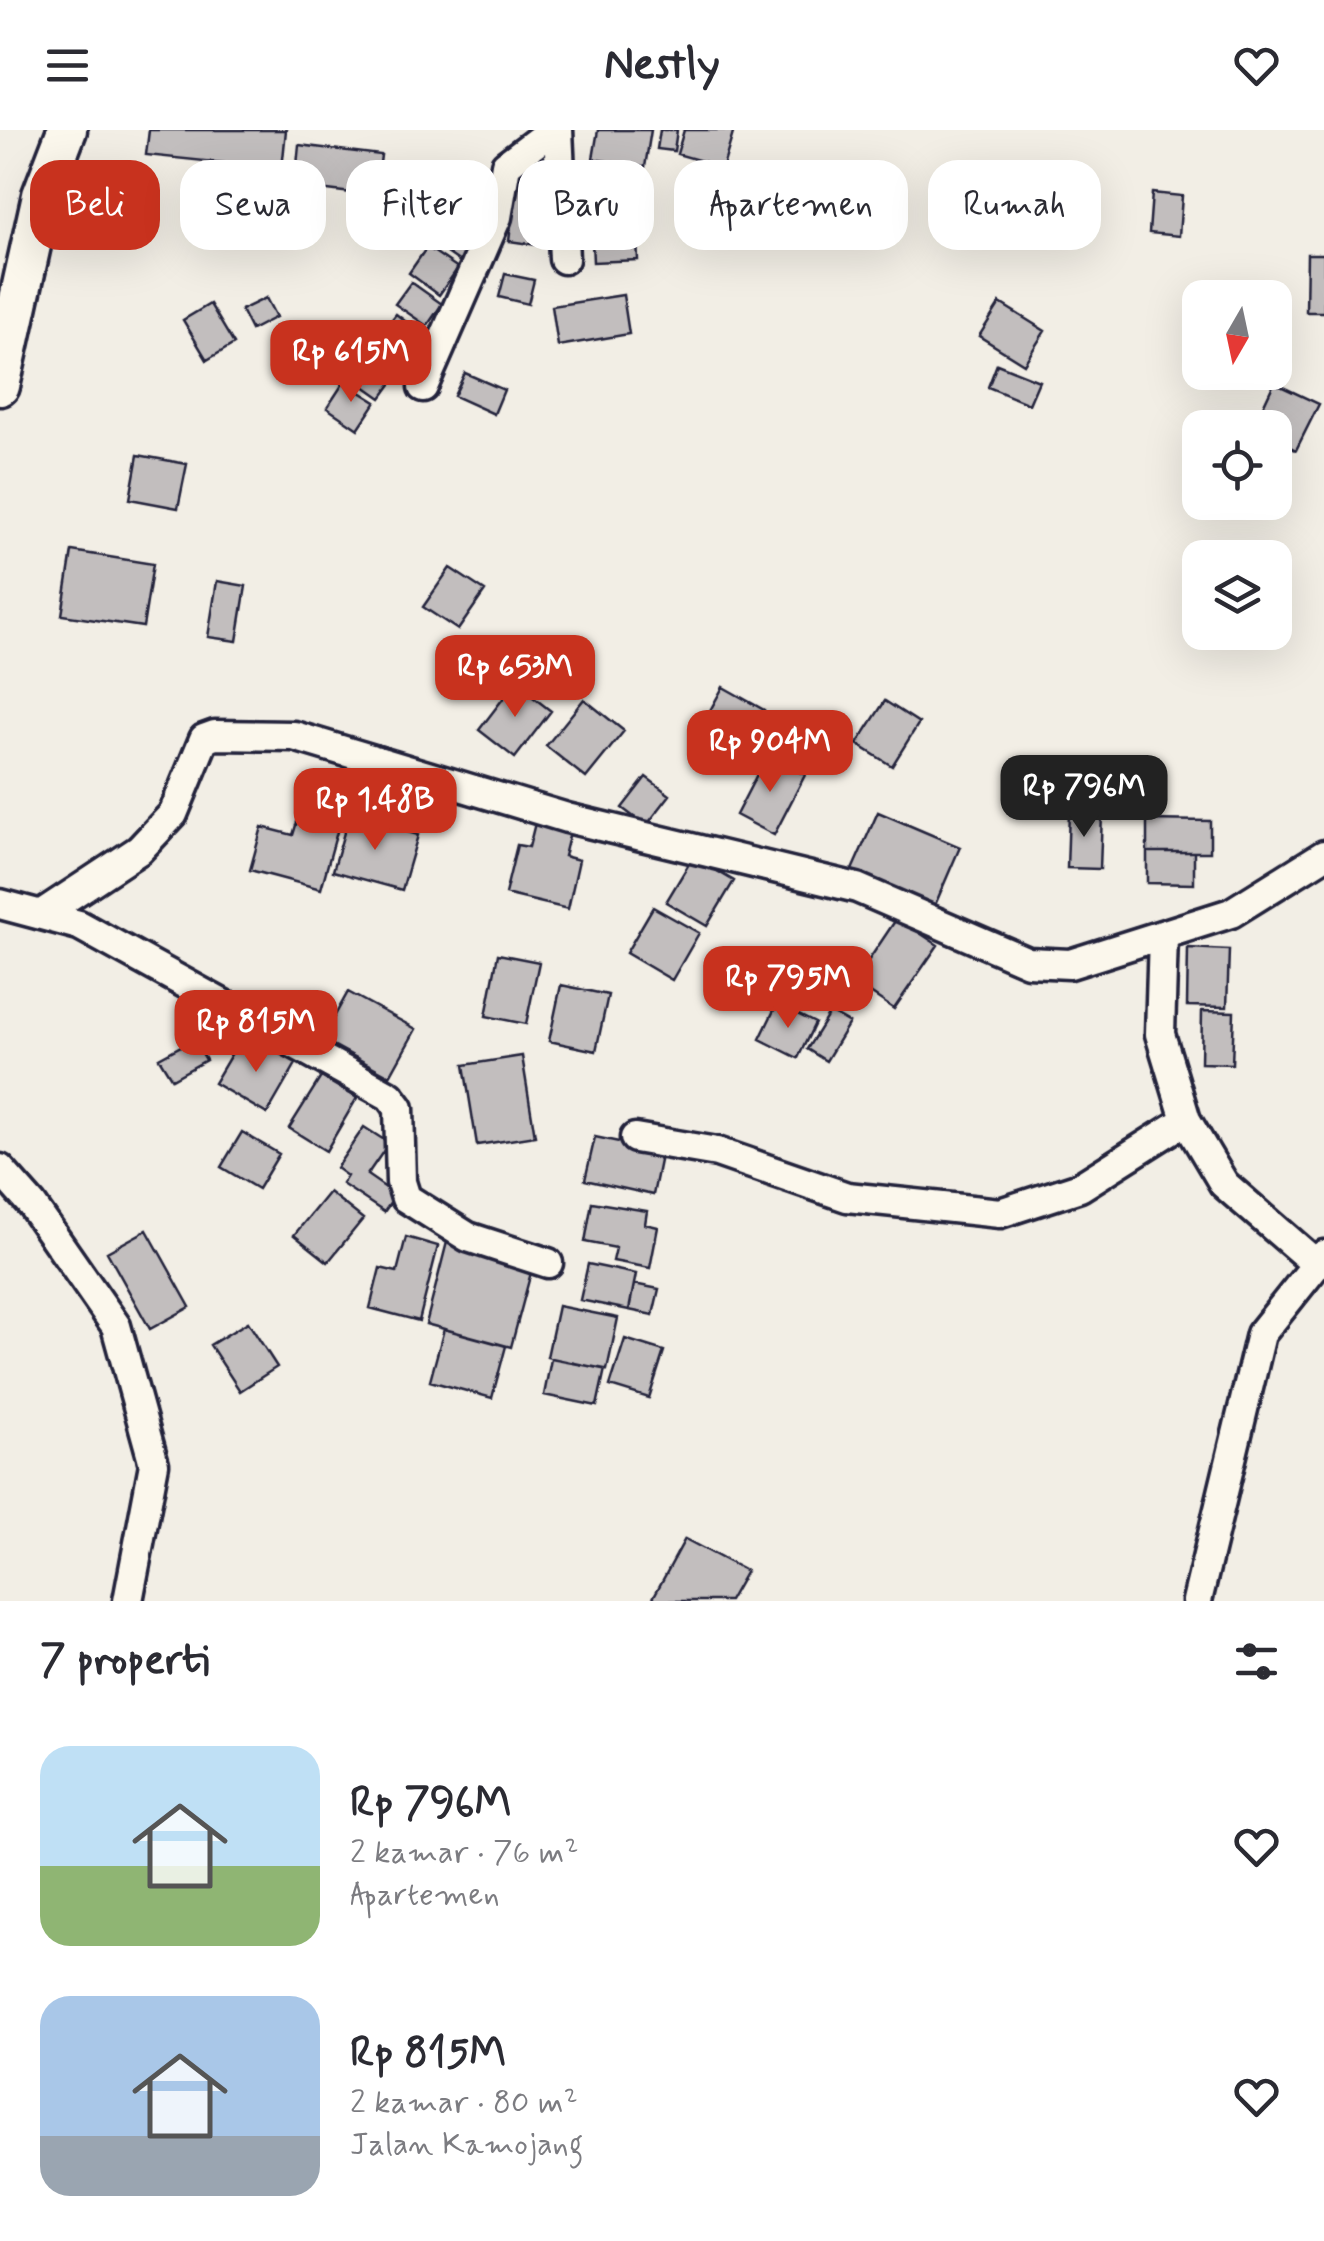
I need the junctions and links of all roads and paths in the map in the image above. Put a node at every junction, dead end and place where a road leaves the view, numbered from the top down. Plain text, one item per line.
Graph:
1 (66, 130) edge
2 (555, 130) edge
3 (564, 259) dead end
4 (11, 275) edge
5 (0, 386) edge
6 (423, 387) dead end
7 (1324, 856) edge
8 (0, 904) edge
9 (42, 914) junction
10 (1163, 936) junction
11 (1186, 1120) junction
12 (635, 1138) dead end
13 (0, 1169) edge
14 (1319, 1259) edge
15 (548, 1264) dead end
16 (128, 1601) edge
17 (1197, 1601) edge

1 - 4 main road
2 - 3 street
2 - 6 street
4 - 5 main road
7 - 10 street
8 - 9 street
9 - 10 street
9 - 15 street
10 - 11 street
11 - 12 street
11 - 14 street
13 - 16 street
14 - 17 street

